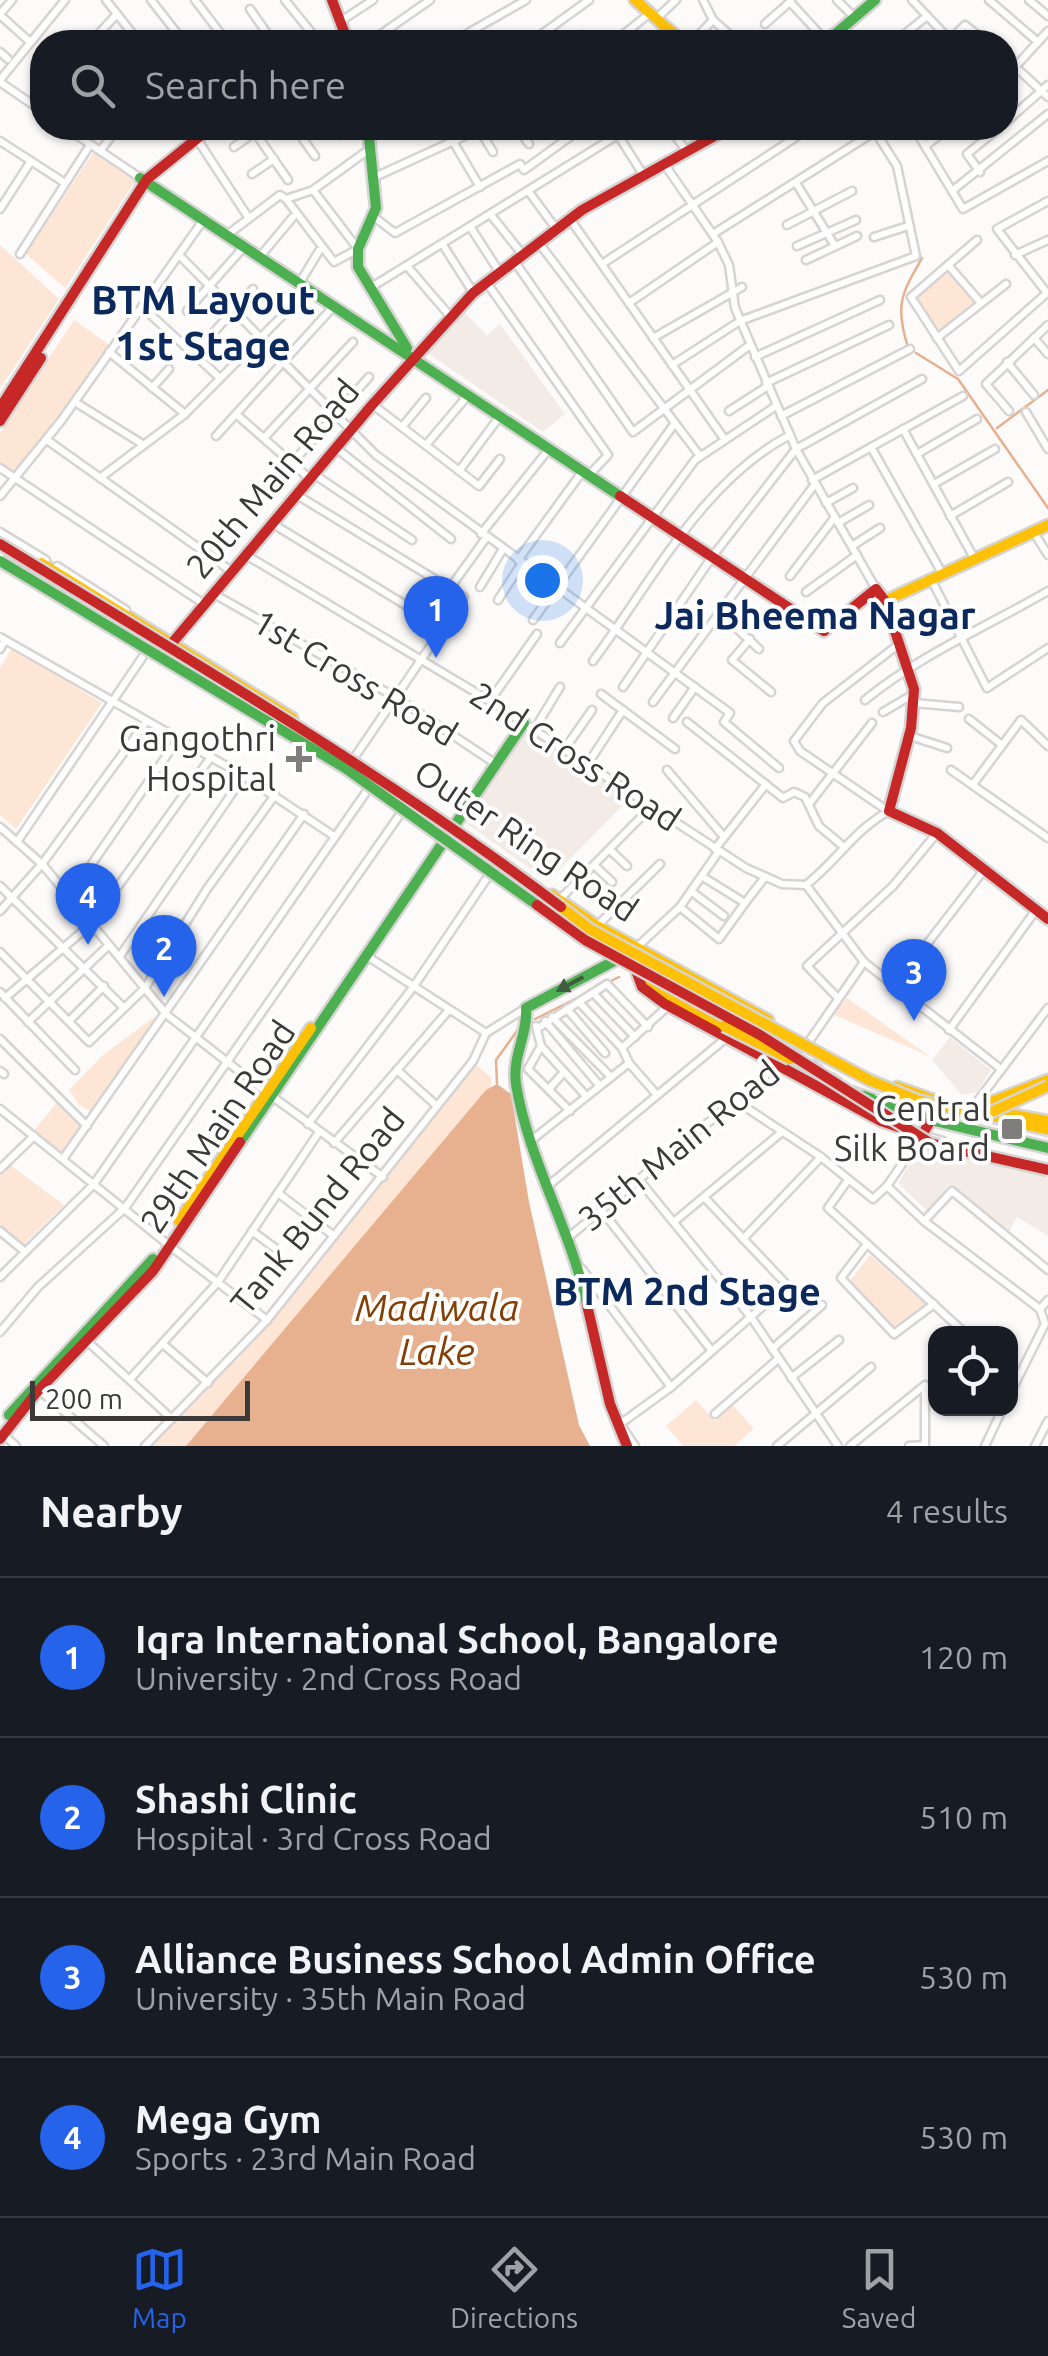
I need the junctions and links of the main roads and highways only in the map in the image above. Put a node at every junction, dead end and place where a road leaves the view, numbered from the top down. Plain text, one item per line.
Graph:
1 (332, 0) edge
2 (635, 0) edge
3 (875, 0) edge
4 (343, 30) edge
5 (669, 30) edge
6 (841, 30) edge
7 (194, 140) edge
8 (371, 140) edge
9 (703, 140) edge
10 (148, 181) junction
11 (407, 348) junction
12 (417, 358) junction
13 (0, 408) edge
14 (0, 420) edge
15 (1048, 525) edge
16 (0, 538) edge
17 (0, 563) edge
18 (885, 601) junction
19 (174, 642) junction
20 (529, 727) road end
21 (455, 822) junction
22 (443, 838) junction
23 (1048, 919) edge
24 (614, 961) junction
25 (640, 974) junction
26 (728, 1030) junction
27 (814, 1068) junction
28 (1048, 1083) edge
29 (270, 1095) junction
30 (900, 1110) junction
31 (971, 1110) junction
32 (881, 1120) junction
33 (931, 1120) junction
34 (1048, 1122) edge
35 (1048, 1130) edge
36 (1048, 1148) edge
37 (1048, 1168) edge
38 (168, 1244) junction
39 (35, 1386) junction
40 (1, 1434) edge
41 (627, 1446) edge

1 - 4 main road
2 - 5 main road
3 - 6 main road
7 - 10 main road
8 - 11 main road
9 - 12 main road, 20th Main Road
10 - 11 main road
10 - 12 main road
10 - 13 main road
10 - 14 main road
11 - 12 main road
12 - 18 main road
12 - 19 main road, 20th Main Road
15 - 18 main road
16 - 19 main road, Outer Ring Road
16 - 28 main road, bridge
17 - 22 main road, Outer Ring Road
17 - 27 main road, bridge
18 - 23 main road
19 - 21 main road, Outer Ring Road
20 - 21 main road, 29th Main Road
21 - 22 main road, 29th Main Road
21 - 31 main road, Outer Ring Road
22 - 24 main road, Outer Ring Road
22 - 29 main road, 29th Main Road
22 - 29 main road, 29th Main Road
24 - 25 main road, Outer Ring Road
24 -> 41 main road, Tank Bund Road
25 - 26 main road
25 - 26 main road
26 - 27 main road, bridge
26 - 30 main road
26 - 32 main road
27 - 37 main road, bridge
28 - 31 main road, bridge
29 - 38 main road, 29th Main Road
30 - 32 main road
30 - 33 main road
31 - 34 main road
31 - 35 main road, Outer Ring Road
32 - 33 main road
33 - 36 main road
38 - 39 main road, 29th Main Road
38 - 39 main road, 29th Main Road
39 - 40 main road, 29th Main Road

